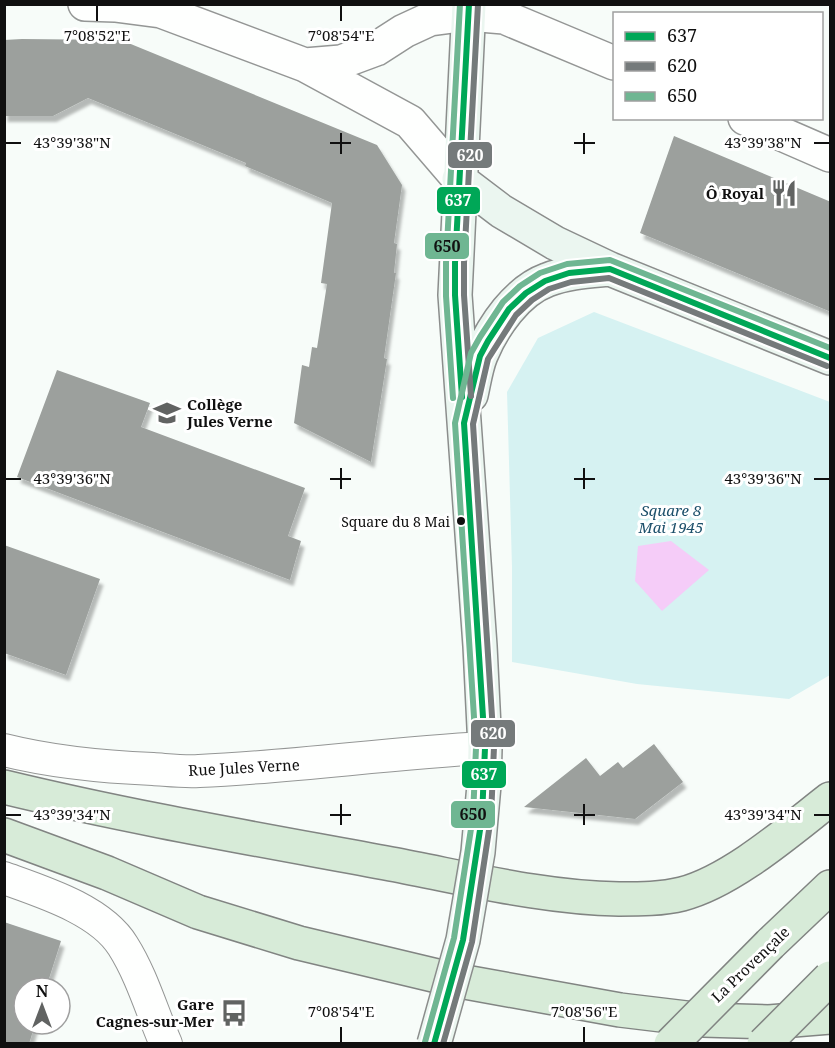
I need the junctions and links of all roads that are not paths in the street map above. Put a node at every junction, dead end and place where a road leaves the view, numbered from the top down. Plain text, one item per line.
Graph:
1 (85, 4) edge
2 (468, 9) edge
3 (613, 62) edge
4 (305, 65) junction
5 (750, 120) edge
6 (831, 155) edge
7 (459, 179) junction
8 (610, 269) junction
9 (831, 358) edge
10 (464, 423) junction
11 (485, 748) junction
12 (4, 750) edge
13 (4, 788) edge
14 (831, 799) edge
15 (4, 835) edge
16 (4, 878) edge
17 (831, 887) edge
18 (831, 978) edge
19 (831, 1017) edge
20 (166, 1044) edge
21 (434, 1044) edge
22 (671, 1044) edge
23 (764, 1044) edge

1 - 4 street
2 - 3 street
2 - 4 street
2 - 7 main road
4 - 7 street
5 - 6 street
7 - 8 main road
7 - 10 main road
8 - 9 main road
8 - 10 main road
10 - 11 main road
11 - 12 street, Rue Jules Verne
11 - 21 main road, bridge
13 - 14 highway
15 - 19 highway
16 - 20 street
17 - 22 highway, La Provençale, bridge
18 - 23 highway, bridge

